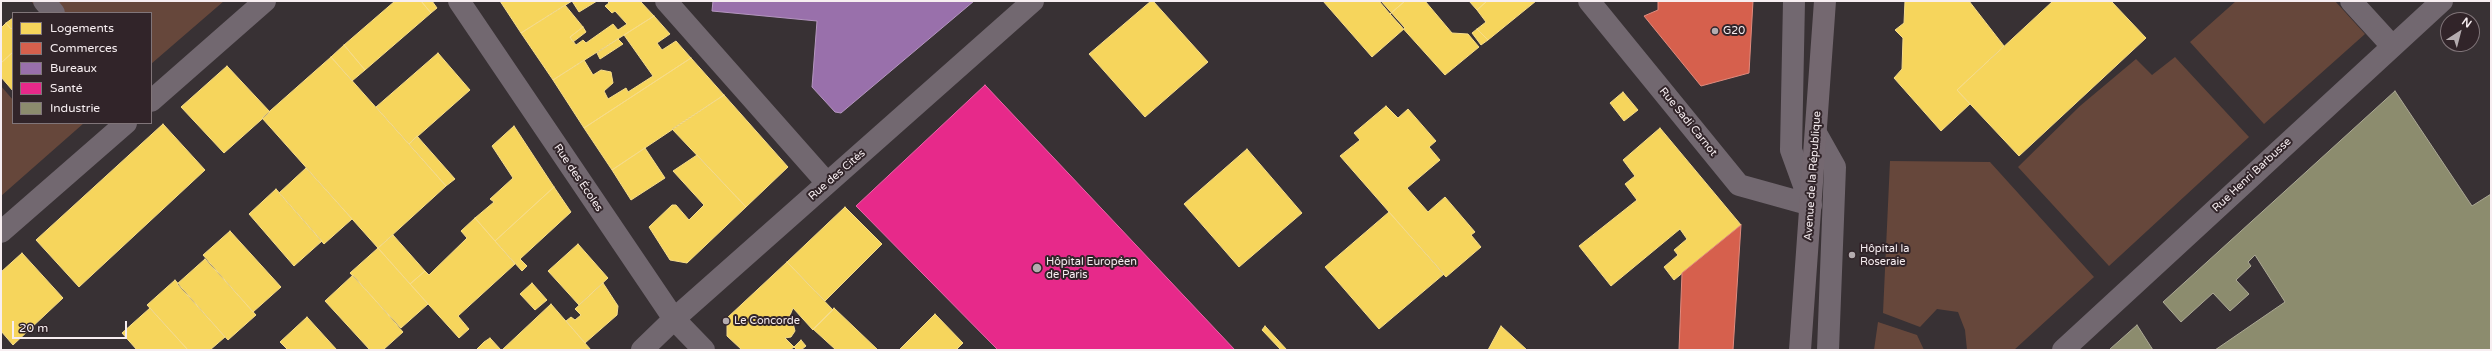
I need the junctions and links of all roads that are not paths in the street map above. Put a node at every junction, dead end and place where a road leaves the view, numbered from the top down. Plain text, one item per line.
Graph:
1 (44, 1) edge
2 (266, 1) edge
3 (459, 1) edge
4 (666, 1) edge
5 (1033, 1) edge
6 (1589, 1) edge
7 (1794, 1) edge
8 (1825, 1) edge
9 (2351, 1) edge
10 (2442, 1) edge
11 (53, 12) edge
12 (2392, 46) junction
13 (152, 100) edge
14 (125, 124) edge
15 (1817, 135) junction
16 (827, 183) junction
17 (1811, 205) junction
18 (1, 232) edge
19 (674, 319) junction
20 (642, 350) edge
21 (704, 350) edge
22 (1800, 350) edge
23 (1828, 350) edge
24 (2063, 350) edge

1 - 11 street
2 - 13 street
3 - 19 street, Rue des Écoles
4 - 16 street
5 - 16 street, Rue des Cités
6 - 17 street, Rue Sadi Carnot
7 - 17 street
8 - 15 main road, Avenue de la République
9 - 12 street
10 - 12 street, Rue Henri Barbusse
12 - 24 street, Rue Henri Barbusse
14 - 18 street
15 - 17 main road, Avenue de la République
15 - 23 street
16 - 19 street, Rue des Cités
17 - 22 main road, Avenue de la République
19 - 20 street, Rue des Cités
19 - 21 street, Rue des Écoles

